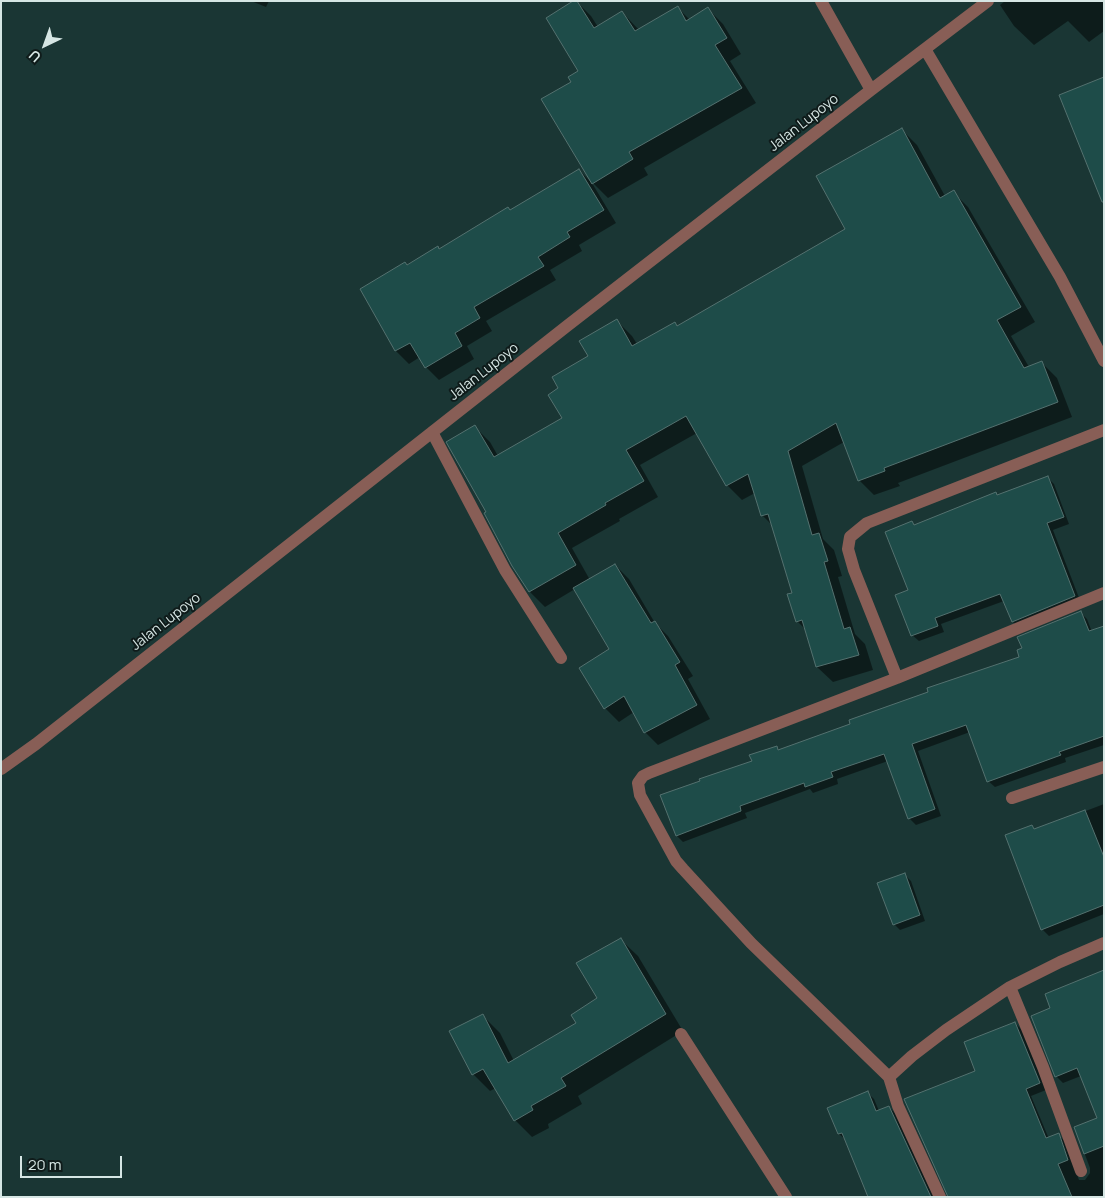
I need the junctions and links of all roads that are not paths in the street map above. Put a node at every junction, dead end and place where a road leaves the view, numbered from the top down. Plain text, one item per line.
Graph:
1 (821, 1) edge
2 (988, 1) edge
3 (925, 49) junction
4 (871, 90) junction
5 (1104, 361) edge
6 (1104, 430) edge
7 (432, 432) junction
8 (1104, 593) edge
9 (561, 658) dead end
10 (897, 678) junction
11 (1104, 767) edge
12 (1, 769) edge
13 (1012, 798) dead end
14 (1104, 943) edge
15 (1010, 987) junction
16 (681, 1034) dead end
17 (889, 1077) junction
18 (1081, 1171) dead end
19 (786, 1197) edge
20 (940, 1197) edge

1 - 4 street
2 - 3 street, Jalan Lupoyo
3 - 4 street, Jalan Lupoyo
3 - 5 street
4 - 7 street, Jalan Lupoyo
6 - 10 street
7 - 9 street
7 - 12 street, Jalan Lupoyo
8 - 10 street
10 - 17 street
11 - 13 street
14 - 15 street
15 - 17 street
15 - 18 street
16 - 19 street
17 - 20 street

